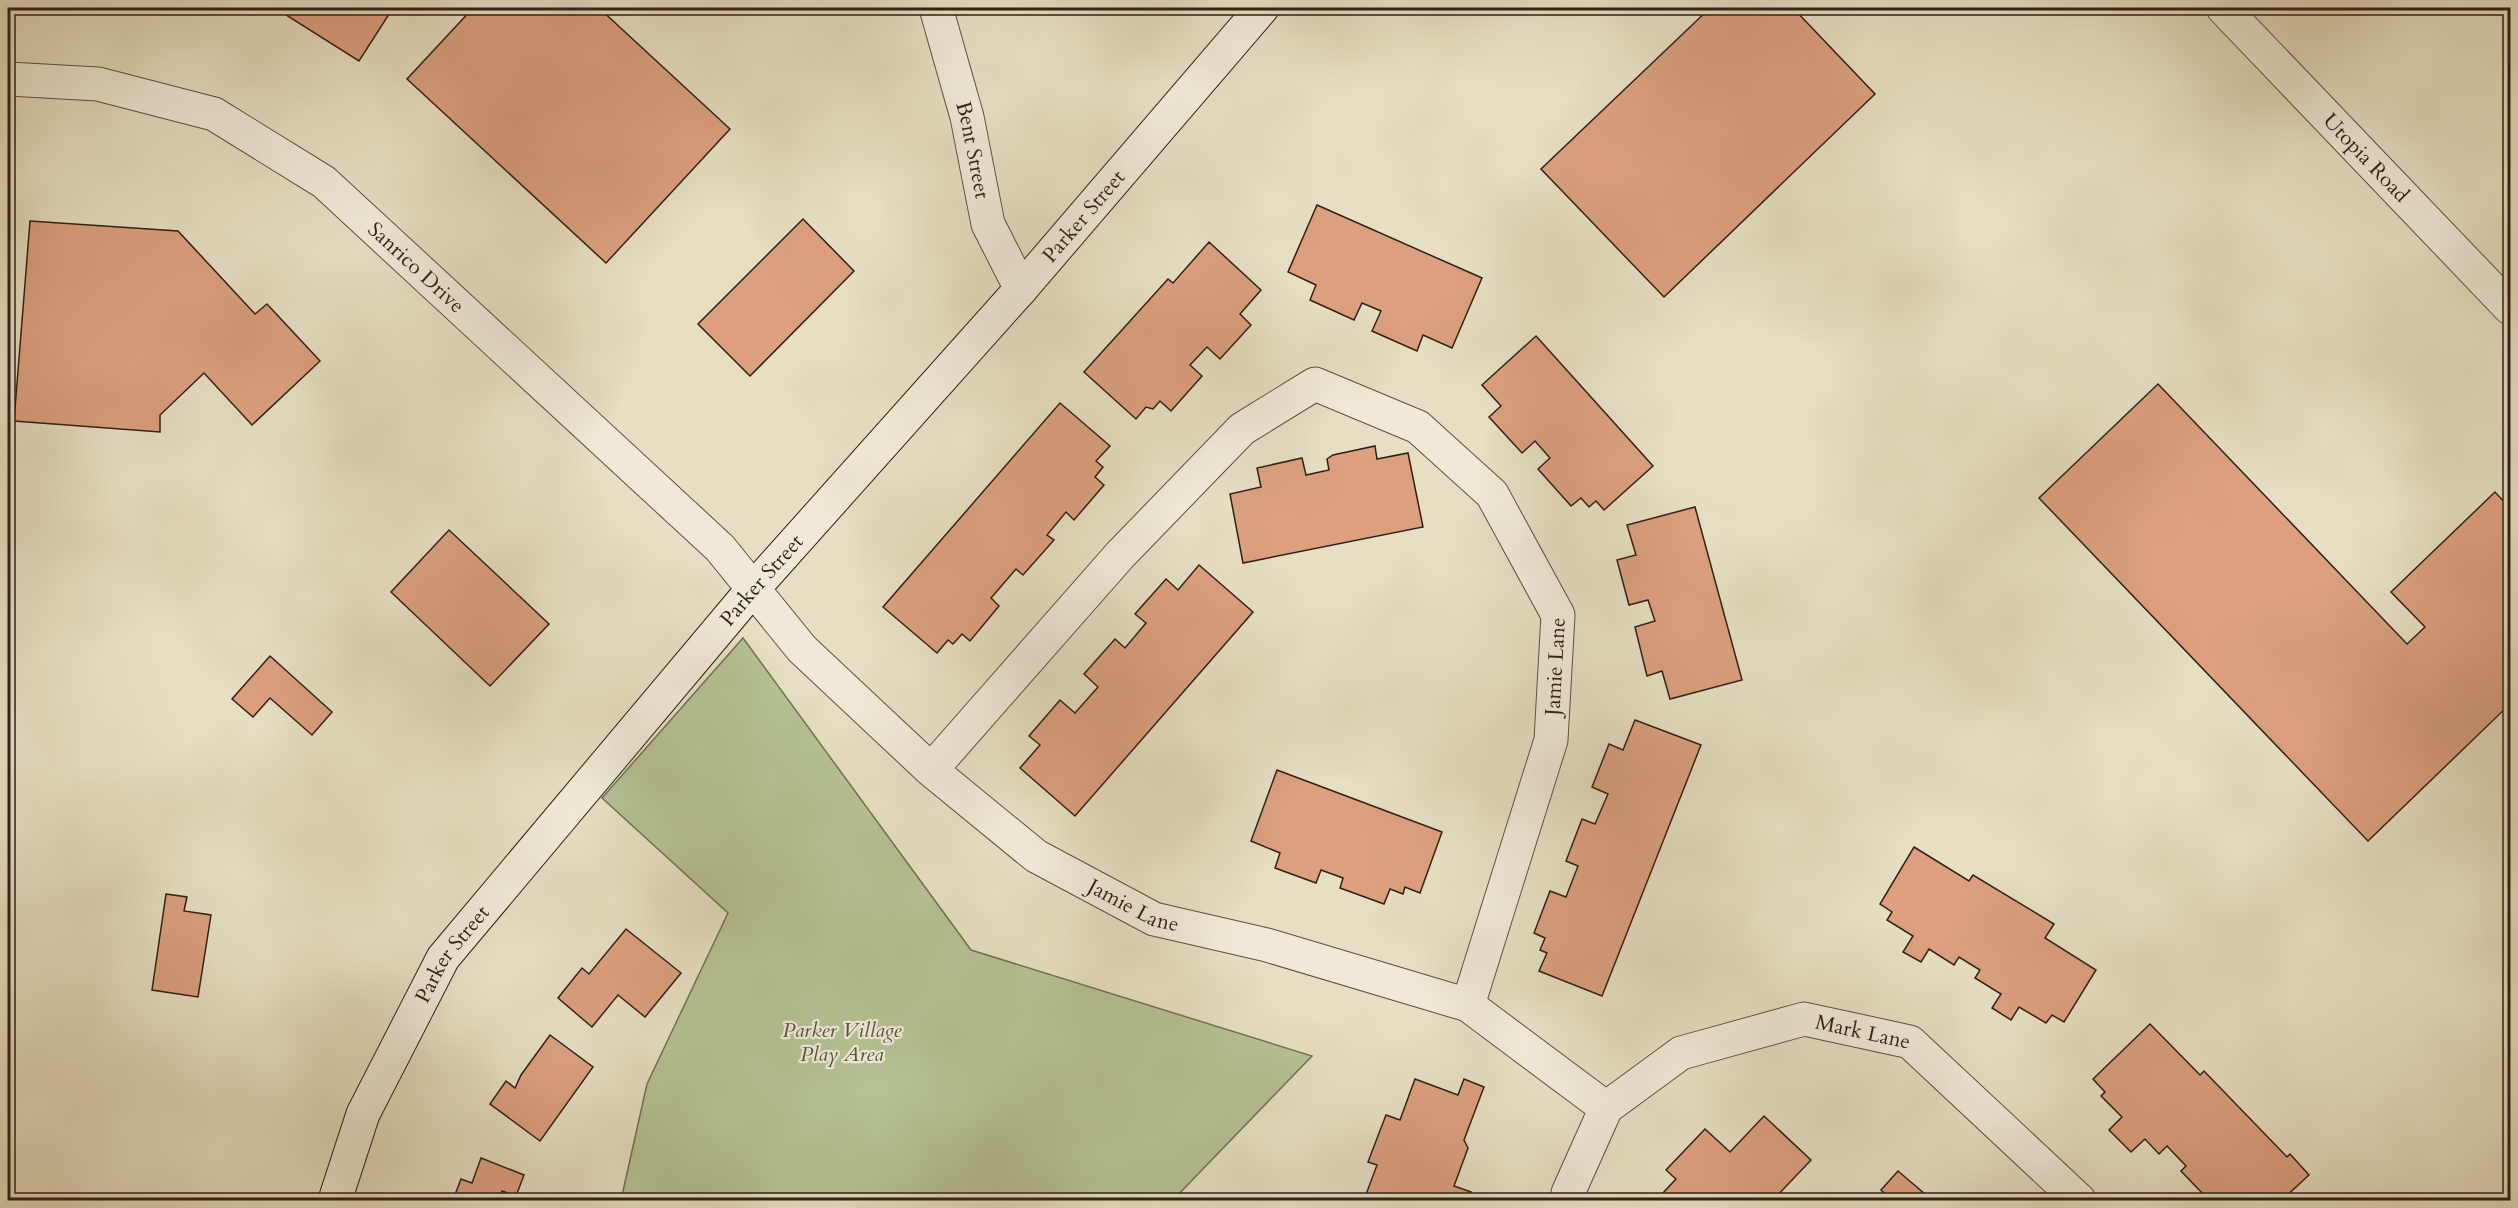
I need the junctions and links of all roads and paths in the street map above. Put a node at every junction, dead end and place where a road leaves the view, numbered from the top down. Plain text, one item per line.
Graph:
1 (936, 8) edge
2 (1262, 8) edge
3 (2223, 8) edge
4 (8, 79) edge
5 (1021, 289) junction
6 (2511, 308) edge
7 (752, 590) junction
8 (931, 770) junction
9 (1468, 1005) junction
10 (1606, 1108) junction
11 (335, 1200) edge
12 (1568, 1200) edge
13 (2079, 1200) edge

1 - 5 street, Bent Street
2 - 5 street, Parker Street
3 - 6 street, Utopia Road
4 - 7 street, Sanrico Drive
5 - 7 street, Parker Street
7 - 8 street, Jamie Lane
7 - 11 street, Parker Street
8 - 9 street, Jamie Lane
8 - 9 street, Jamie Lane
9 - 10 street
10 - 12 street, Mark Lane
10 - 13 street, Mark Lane

